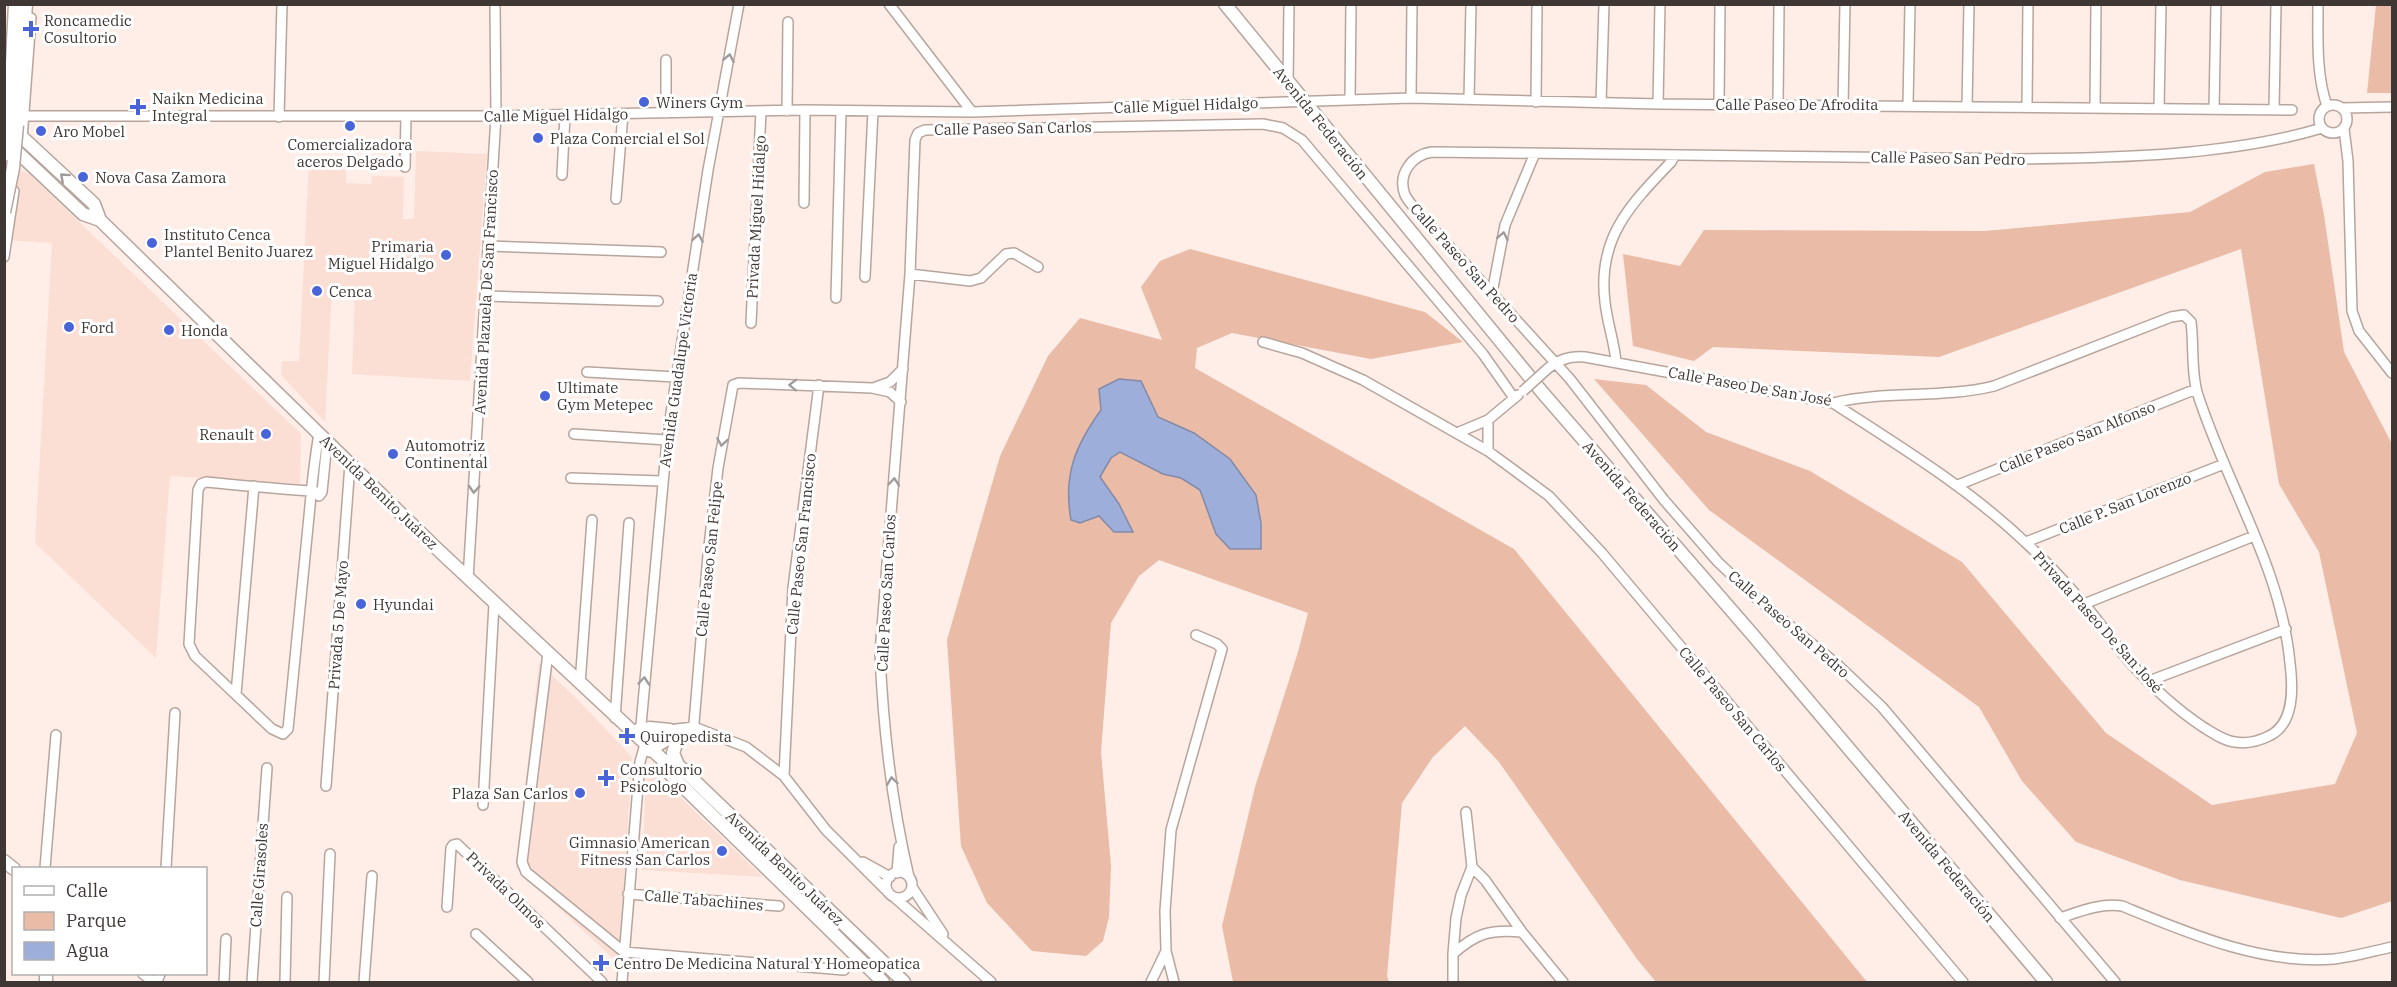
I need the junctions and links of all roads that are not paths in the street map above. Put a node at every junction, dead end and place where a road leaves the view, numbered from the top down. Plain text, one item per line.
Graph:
1 (15, 4) edge
2 (26, 4) edge
3 (31, 4) edge
4 (282, 4) edge
5 (495, 4) edge
6 (739, 4) edge
7 (1225, 4) edge
8 (1289, 4) edge
9 (1351, 4) edge
10 (1412, 4) edge
11 (1471, 4) edge
12 (1537, 4) edge
13 (1604, 4) edge
14 (1660, 4) edge
15 (1720, 4) edge
16 (1779, 4) edge
17 (1845, 4) edge
18 (1910, 4) edge
19 (1969, 4) edge
20 (2028, 4) edge
21 (2096, 4) edge
22 (2161, 4) edge
23 (2216, 4) edge
24 (2276, 4) edge
25 (2318, 4) edge
26 (891, 6) edge
27 (788, 22) dead end
28 (666, 60) dead end
29 (1288, 83) junction
30 (1411, 98) junction
31 (1469, 99) junction
32 (1350, 100) junction
33 (1303, 101) junction
34 (1536, 102) junction
35 (1601, 103) junction
36 (1658, 104) junction
37 (1719, 104) junction
38 (1778, 105) junction
39 (1908, 105) junction
40 (1843, 106) junction
41 (1967, 106) junction
42 (2026, 106) junction
43 (2327, 106) junction
44 (2392, 106) edge
45 (2095, 108) junction
46 (2159, 108) junction
47 (2342, 108) junction
48 (2214, 109) junction
49 (2274, 109) junction
50 (805, 110) junction
51 (2292, 110) dead end
52 (719, 111) junction
53 (761, 111) junction
54 (787, 111) junction
55 (873, 111) junction
56 (666, 112) junction
57 (841, 112) junction
58 (972, 112) junction
59 (623, 114) junction
60 (565, 115) junction
61 (25, 116) junction
62 (406, 116) junction
63 (496, 116) junction
64 (4, 117) edge
65 (279, 117) junction
66 (2322, 128) junction
67 (2344, 129) junction
68 (23, 138) junction
69 (4, 140) edge
70 (1535, 153) junction
71 (4, 155) edge
72 (20, 155) junction
73 (1675, 155) junction
74 (405, 167) dead end
75 (4, 175) edge
76 (562, 175) dead end
77 (15, 183) junction
78 (616, 199) dead end
79 (804, 203) dead end
80 (4, 212) edge
81 (100, 220) junction
82 (488, 246) junction
83 (661, 252) dead end
84 (4, 257) edge
85 (1038, 267) dead end
86 (910, 274) junction
87 (865, 277) dead end
88 (1492, 293) junction
89 (485, 296) junction
90 (836, 298) dead end
91 (658, 301) dead end
92 (2184, 315) joint
93 (751, 323) dead end
94 (1263, 342) dead end
95 (2380, 356) junction
96 (2392, 358) edge
97 (1616, 361) junction
98 (1555, 362) junction
99 (903, 369) junction
100 (587, 372) dead end
101 (2392, 373) edge
102 (676, 377) junction
103 (819, 385) junction
104 (872, 388) junction
105 (2196, 389) junction
106 (1514, 398) junction
107 (901, 402) junction
108 (1833, 403) junction
109 (1488, 420) junction
110 (1457, 433) junction
111 (574, 434) dead end
112 (323, 438) junction
113 (667, 440) junction
114 (1488, 451) junction
115 (350, 464) junction
116 (2224, 464) junction
117 (571, 478) dead end
118 (662, 481) junction
119 (1958, 485) junction
120 (254, 486) junction
121 (311, 492) junction
122 (322, 492) junction
123 (310, 506) junction
124 (592, 520) dead end
125 (629, 523) dead end
126 (2254, 536) junction
127 (2026, 542) junction
128 (468, 579) junction
129 (494, 604) junction
130 (2084, 604) junction
131 (2286, 629) junction
132 (1196, 635) dead end
133 (548, 653) junction
134 (2150, 681) junction
135 (580, 684) junction
136 (236, 694) junction
137 (175, 713) dead end
138 (615, 718) junction
139 (696, 731) junction
140 (674, 734) junction
141 (56, 735) dead end
142 (641, 742) junction
143 (663, 760) junction
144 (678, 765) junction
145 (267, 768) dead end
146 (784, 776) junction
147 (326, 786) dead end
148 (483, 805) dead end
149 (1466, 812) dead end
150 (900, 839) junction
151 (330, 854) dead end
152 (854, 858) junction
153 (45, 867) edge
154 (166, 867) edge
155 (1472, 867) junction
156 (894, 875) junction
157 (372, 876) dead end
158 (909, 877) junction
159 (912, 887) junction
160 (628, 894) junction
161 (891, 894) junction
162 (287, 897) dead end
163 (779, 906) dead end
164 (447, 907) dead end
165 (2060, 918) junction
166 (1522, 932) junction
167 (476, 934) dead end
168 (226, 939) dead end
169 (949, 944) junction
170 (2392, 947) edge
171 (1166, 951) junction
172 (624, 952) junction
173 (1452, 954) junction
174 (844, 970) dead end
175 (224, 982) edge
176 (252, 982) edge
177 (285, 982) edge
178 (324, 982) edge
179 (364, 982) edge
180 (528, 982) edge
181 (602, 982) edge
182 (621, 982) edge
183 (883, 982) edge
184 (904, 982) edge
185 (992, 982) edge
186 (1151, 982) edge
187 (1174, 982) edge
188 (1453, 982) edge
189 (1563, 982) edge
190 (1963, 982) edge
191 (2046, 982) edge
192 (2115, 982) edge

1 - 71 main road, bridge
2 - 80 main road, bridge
3 - 61 street
4 - 65 street
5 - 63 street, Avenida Plazuela De San Francisco
52 -> 6 street, Avenida Guadalupe Victoria
7 - 29 main road, Avenida Federación
8 - 29 street
9 - 32 street
10 - 30 street
11 - 31 street
12 - 34 street
13 - 35 street
14 - 36 street
15 - 37 street
16 - 38 street
17 - 40 street
18 - 39 street
19 - 41 street
20 - 42 street
21 - 45 street
22 - 46 street
23 - 48 street
24 - 49 street
25 - 43 street
26 - 58 street
27 - 54 street
28 - 56 street
29 - 33 main road, Avenida Federación
30 - 31 street, Calle Paseo De Afrodita
30 - 32 street, Calle Paseo De Afrodita
31 - 34 street, Calle Paseo De Afrodita
32 - 33 street, Calle Paseo De Afrodita
33 - 58 street, Calle Miguel Hidalgo
33 - 191 main road, Avenida Federación
34 - 35 street, Calle Paseo De Afrodita
35 - 36 street, Calle Paseo De Afrodita
36 - 37 street, Calle Paseo De Afrodita
37 - 38 street, Calle Paseo De Afrodita
38 - 40 street, Calle Paseo De Afrodita
39 - 40 street, Calle Paseo De Afrodita
39 - 41 street, Calle Paseo De Afrodita
41 - 42 street, Calle Paseo De Afrodita
42 - 45 street, Calle Paseo De Afrodita
43 - 47 street
43 - 66 street
44 - 47 street
45 - 46 street, Calle Paseo De Afrodita
46 - 48 street, Calle Paseo De Afrodita
47 - 67 street
48 - 49 street, Calle Paseo De Afrodita
49 - 51 street, Calle Paseo De Afrodita
50 - 54 street, Calle Miguel Hidalgo
50 - 57 street, Calle Miguel Hidalgo
50 - 79 street
52 - 53 street, Calle Miguel Hidalgo
52 - 56 street, Calle Miguel Hidalgo
102 -> 52 street, Avenida Guadalupe Victoria
53 - 54 street, Calle Miguel Hidalgo
53 - 93 street, Privada Miguel Hidalgo
55 - 57 street, Calle Miguel Hidalgo
55 - 58 street, Calle Miguel Hidalgo
55 - 87 street
56 - 59 street, Calle Miguel Hidalgo
57 - 90 street
59 - 60 street, Calle Miguel Hidalgo
59 - 78 street
60 - 63 street, Calle Miguel Hidalgo
60 - 76 street
61 - 65 street, Calle Miguel Hidalgo
61 - 68 street
62 - 63 street, Calle Miguel Hidalgo
62 - 65 street, Calle Miguel Hidalgo
62 - 74 street
63 - 82 street, Avenida Plazuela De San Francisco
64 - 68 main road, Avenida Benito Juárez
66 - 67 street
66 - 73 street, Calle Paseo San Pedro
67 - 95 street
68 - 72 street
81 -> 68 main road, Avenida Benito Juárez
69 - 72 main road, Avenida Benito Juárez
70 - 73 street, Calle Paseo San Pedro
88 -> 70 street
70 - 88 street, Calle Paseo San Pedro
72 - 77 street
72 - 81 main road, Avenida Benito Juárez
73 - 97 street
75 - 77 street
77 - 84 street
81 - 112 main road, Avenida Benito Juárez
82 - 83 street
82 - 89 street, Avenida Plazuela De San Francisco
85 - 86 street
86 - 99 street, Calle Paseo San Carlos
86 - 106 street, Calle Paseo San Carlos
88 - 98 street, Calle Paseo San Pedro
89 - 91 street
89 -> 128 street, Avenida Plazuela De San Francisco
92 - 105 street, Privada Paseo De San José
92 - 108 street, Calle Paseo De San José
94 - 110 street, Calle Paseo San Carlos
95 - 96 street
95 - 101 street
97 - 98 street, Calle Paseo De San José
97 - 108 street, Calle Paseo De San José
98 - 106 street, bridge
98 - 165 street, Calle Paseo San Pedro
99 - 104 street
99 - 107 street, Calle Paseo San Carlos
100 - 102 street
102 - 113 street, Avenida Guadalupe Victoria
103 - 104 street
103 -> 139 street, Calle Paseo San Felipe
103 - 146 street, Calle Paseo San Francisco
104 - 107 street
105 - 116 street, Privada Paseo De San José
105 - 119 street, Calle Paseo San Alfonso
106 - 109 street
150 -> 107 street, Calle Paseo San Carlos
108 - 119 street, Privada Paseo De San José
109 - 110 street
109 - 114 street
110 - 114 street, Calle Paseo San Carlos
111 - 113 street
112 - 115 main road, Avenida Benito Juárez
112 - 121 street
112 - 122 street
113 - 118 street, Avenida Guadalupe Victoria
114 - 190 street, Calle Paseo San Carlos
115 - 128 main road, Avenida Benito Juárez
115 - 147 street, Privada 5 De Mayo
116 - 126 street, Privada Paseo De San José
116 - 127 street, Calle P. San Lorenzo
117 - 118 street
142 -> 118 street, Avenida Guadalupe Victoria
119 - 127 street, Privada Paseo De San José
120 - 121 street
120 - 136 street
120 - 136 street
121 - 122 street
121 - 123 street
122 - 123 street
123 - 136 street
124 - 135 street
125 - 138 street
126 - 130 street
126 - 131 street, Privada Paseo De San José
127 - 130 street, Privada Paseo De San José
128 - 129 main road, Avenida Benito Juárez
129 - 133 main road, Avenida Benito Juárez
129 - 148 street
130 - 134 street, Privada Paseo De San José
131 - 134 street
131 - 134 street, Privada Paseo De San José
132 - 171 street
133 - 135 main road, Avenida Benito Juárez
133 - 172 street
135 - 138 main road, Avenida Benito Juárez
137 - 154 street
138 - 142 main road, Avenida Benito Juárez
139 - 140 street
139 - 146 street
140 - 142 main road
140 - 142 street
140 - 144 main road
141 - 153 street
142 - 143 main road, Avenida Benito Juárez
142 - 160 street, Avenida Guadalupe Victoria
143 - 144 main road, Avenida Benito Juárez
143 - 183 main road, Avenida Benito Juárez
144 - 184 main road, Avenida Benito Juárez
145 - 176 street, Calle Girasoles
146 - 152 street
149 - 155 street
150 - 156 street, Calle Paseo San Carlos
150 - 158 street, Calle Paseo San Carlos
151 - 178 street
152 - 156 street
152 - 161 street
155 - 166 street
155 - 173 street
156 - 158 street
156 - 161 street
157 - 179 street
158 - 159 street
159 - 161 street
159 - 169 street
160 - 163 street, Calle Tabachines
160 - 172 street, Avenida Guadalupe Victoria
161 - 169 street
162 - 177 street
164 - 181 street, Privada Olmos
165 - 170 street
165 - 192 street, Calle Paseo San Pedro
166 - 173 street
166 - 189 street
167 - 180 street
168 - 175 street
169 - 185 street
171 - 186 street
171 - 187 street
172 - 174 street
172 - 182 street, Avenida Guadalupe Victoria
173 - 188 street

